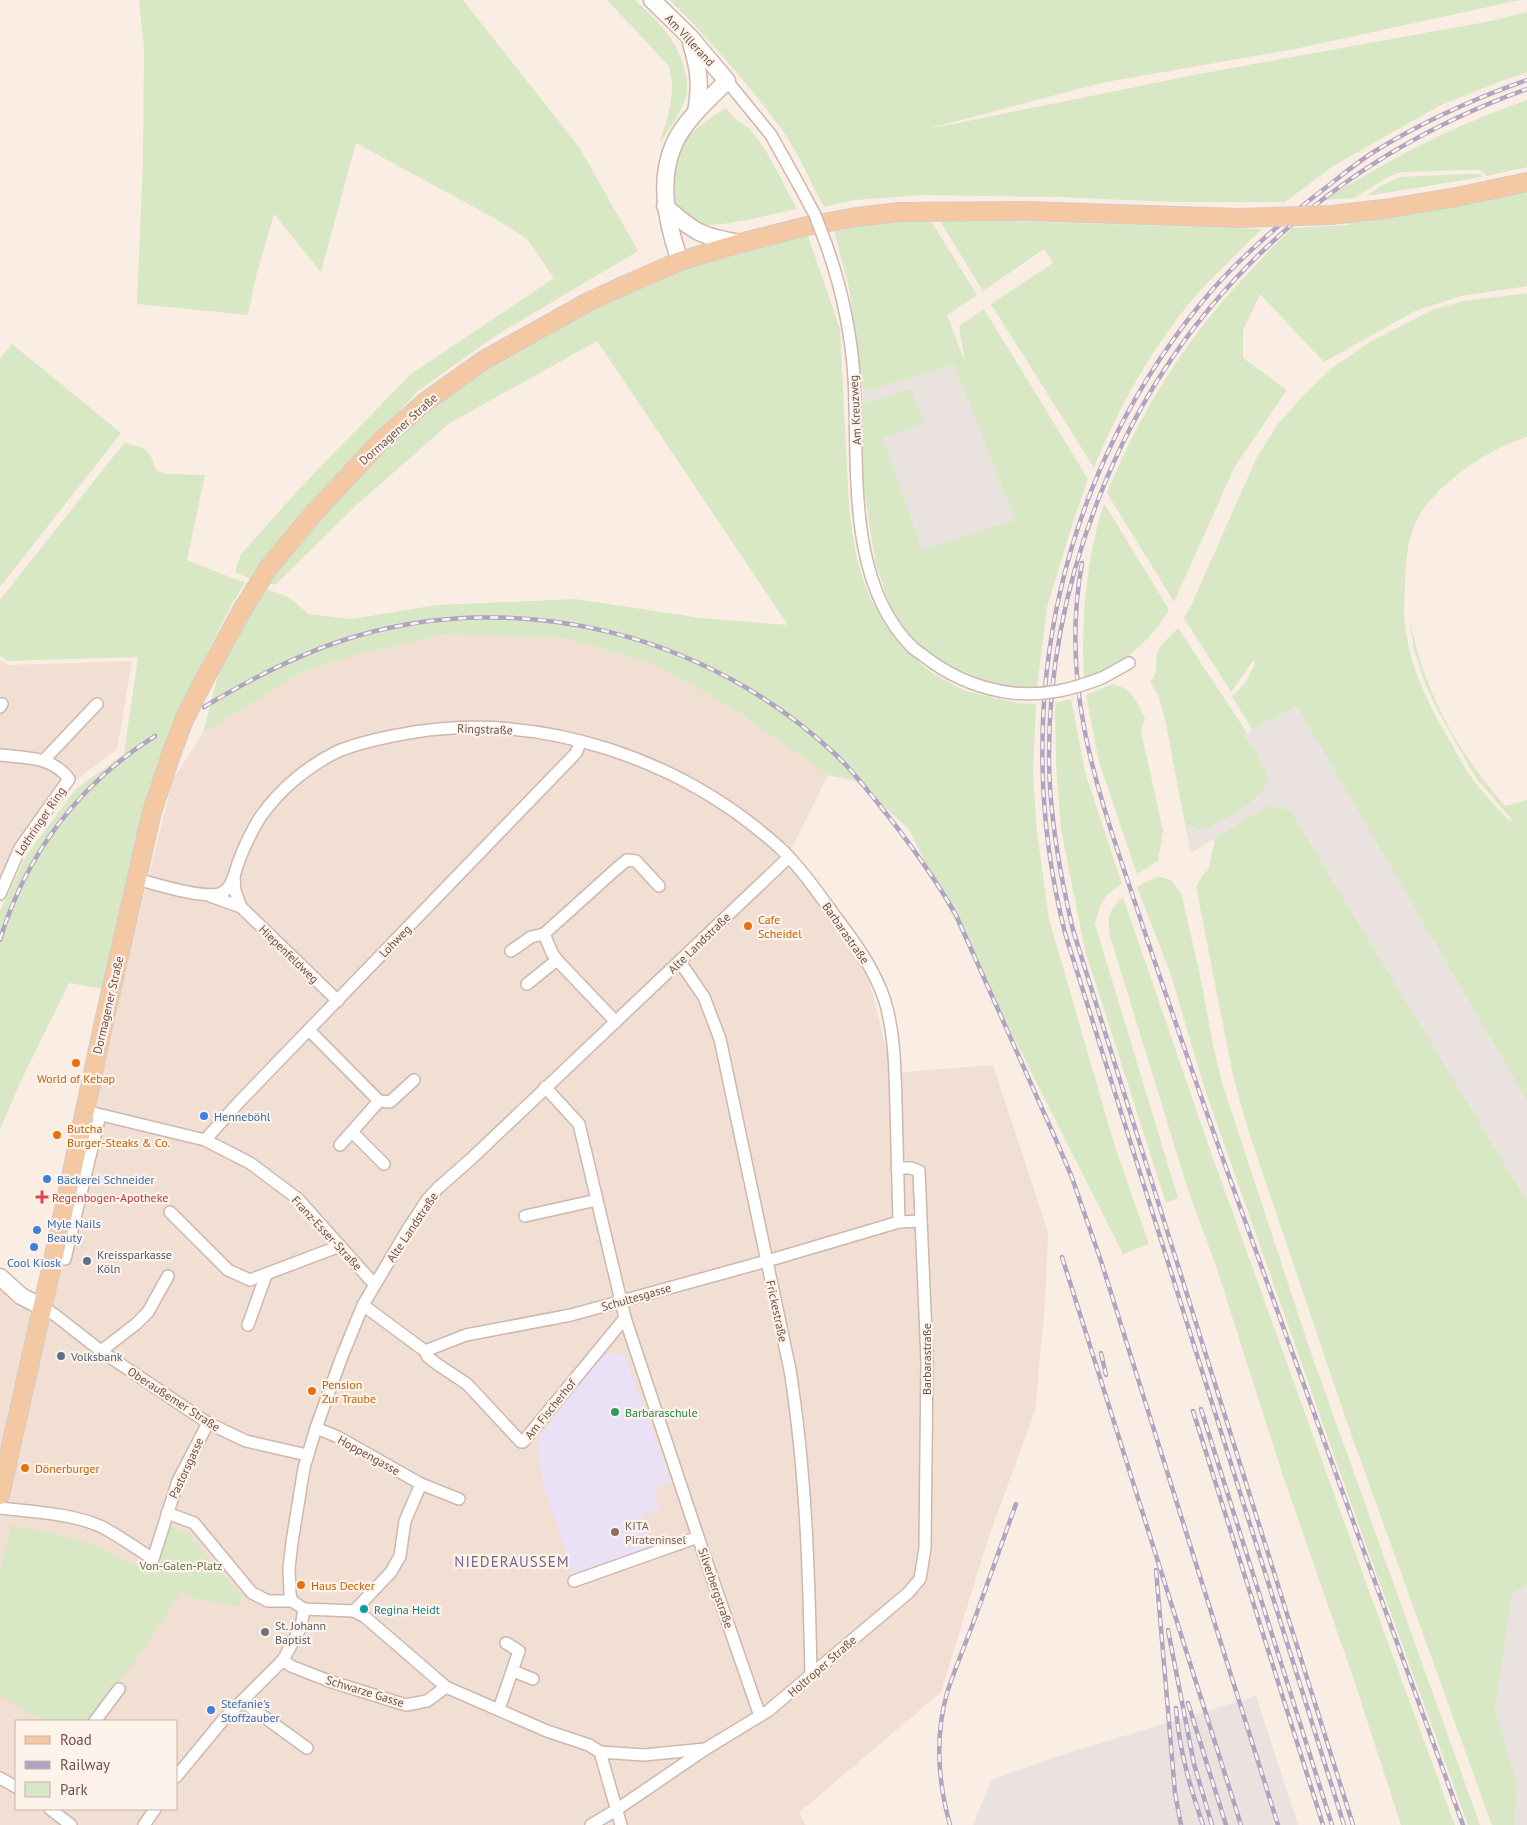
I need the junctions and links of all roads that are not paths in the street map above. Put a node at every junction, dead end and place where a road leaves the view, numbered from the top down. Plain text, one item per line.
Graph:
1 (652, 0) edge
2 (690, 37) junction
3 (727, 81) junction
4 (696, 112) junction
5 (1527, 182) edge
6 (666, 206) junction
7 (740, 243) junction
8 (680, 261) junction
9 (1130, 663) dead end
10 (97, 704) dead end
11 (581, 741) junction
12 (0, 755) edge
13 (44, 760) junction
14 (789, 857) junction
15 (234, 876) junction
16 (137, 879) junction
17 (659, 886) dead end
18 (0, 894) edge
19 (209, 896) junction
20 (241, 907) junction
21 (544, 934) junction
22 (511, 952) dead end
23 (557, 960) junction
24 (680, 962) junction
25 (527, 984) dead end
26 (338, 1001) junction
27 (616, 1022) junction
28 (308, 1030) junction
29 (414, 1080) dead end
30 (545, 1087) junction
31 (379, 1101) junction
32 (92, 1113) junction
33 (353, 1133) junction
34 (205, 1140) junction
35 (340, 1145) dead end
36 (384, 1164) dead end
37 (897, 1168) junction
38 (597, 1200) junction
39 (170, 1212) dead end
40 (525, 1216) dead end
41 (921, 1221) junction
42 (899, 1222) junction
43 (340, 1246) junction
44 (767, 1261) junction
45 (266, 1275) junction
46 (168, 1276) dead end
47 (0, 1277) edge
48 (374, 1284) junction
49 (620, 1301) junction
50 (363, 1305) junction
51 (42, 1308) junction
52 (625, 1318) junction
53 (248, 1325) dead end
54 (101, 1351) junction
55 (425, 1352) junction
56 (208, 1423) junction
57 (316, 1428) junction
58 (307, 1456) junction
59 (421, 1484) junction
60 (0, 1495) edge
61 (459, 1499) dead end
62 (0, 1508) edge
63 (167, 1513) junction
64 (698, 1537) junction
65 (923, 1569) joint
66 (574, 1581) dead end
67 (292, 1602) junction
68 (304, 1609) junction
69 (354, 1611) junction
70 (506, 1643) dead end
71 (283, 1660) junction
72 (513, 1672) junction
73 (811, 1675) junction
74 (533, 1679) dead end
75 (446, 1687) junction
76 (119, 1689) dead end
77 (242, 1701) junction
78 (499, 1709) junction
79 (760, 1716) junction
80 (96, 1720) edge
81 (307, 1748) dead end
82 (707, 1748) junction
83 (600, 1752) junction
84 (178, 1774) edge
85 (0, 1778) edge
86 (15, 1786) edge
87 (51, 1810) edge
88 (153, 1810) edge
89 (616, 1810) junction
90 (71, 1825) edge
91 (144, 1825) edge
92 (590, 1825) edge
93 (620, 1825) edge

1 - 2 main road, Am Villerand
2 - 3 main road, Am Villerand
2 - 4 main road
3 - 4 main road
3 - 9 street, Am Kreuzweg, bridge
4 - 6 main road
5 - 7 main road, Dormagener Straße, bridge
6 - 7 main road
6 - 8 main road
7 - 8 main road, Dormagener Straße
8 - 16 main road, Dormagener Straße, bridge
10 - 13 street
11 - 14 street, Ringstraße
11 - 15 street, Ringstraße
11 - 26 street, Lohweg
12 - 13 street, Lothringer Ring
13 - 18 street, Lothringer Ring
14 - 24 street, Alte Landstraße
14 - 37 street, Barbarastraße
15 - 19 street, Ringstraße
15 - 20 street
16 - 19 street
16 - 32 main road, Dormagener Straße
17 - 21 street
19 - 20 street
20 - 26 street, Hiepenfeldweg
21 - 22 street
21 - 23 street
23 - 25 street
23 - 27 street
24 - 27 street, Alte Landstraße
24 - 44 street, Frickestraße
26 - 28 street, Lohweg
27 - 30 street, Alte Landstraße
28 - 31 street
28 - 34 street, Lohweg
29 - 31 street
30 - 38 street, Silverbergstraße
30 - 48 street, Alte Landstraße
31 - 33 street
32 - 34 street, Franz-Esser-Straße
32 - 51 main road, Dormagener Straße
33 - 35 street
33 - 36 street
34 - 43 street, Franz-Esser-Straße
37 - 41 street, Barbarastraße
37 - 42 street, Barbarastraße
38 - 40 street
38 - 49 street, Silverbergstraße
39 - 45 street
41 - 42 street, Schultesgasse
41 - 65 street, Barbarastraße
42 - 44 street, Schultesgasse
43 - 45 street
43 - 48 street, Franz-Esser-Straße
44 - 49 street, Schultesgasse
44 - 73 street, Frickestraße
45 - 53 street
46 - 54 street
47 - 51 main road, Oberaußemer Straße
48 - 50 street, Alte Landstraße
49 - 52 street, Silverbergstraße
49 - 55 street, Schultesgasse
50 - 55 street
50 - 57 street, Alte Landstraße
51 - 54 street, Oberaußemer Straße
51 - 60 main road, Dormagener Straße
52 - 55 street, Am Fischerhof
52 - 64 street, Silverbergstraße
54 - 56 street, Oberaußemer Straße
56 - 58 street, Oberaußemer Straße
56 - 63 street, Pastorsgasse
57 - 58 street, Alte Landstraße
57 - 59 street, Hoppengasse
58 - 67 street, Alte Landstraße
59 - 61 street, Hoppengasse
59 - 69 street
62 - 63 street, Pastorsgasse
63 - 67 street, Pastorsgasse
64 - 66 street
64 - 79 street, Silverbergstraße
65 - 73 street, Holtroper Straße
67 - 68 street
68 - 69 street
68 - 71 street
69 - 75 street
70 - 72 street
71 - 75 street, Schwarze Gasse
71 - 77 street
72 - 74 street
72 - 78 street
73 - 79 street, Holtroper Straße
75 - 78 street
76 - 80 street
77 - 81 street
77 - 84 street
78 - 83 street
79 - 82 street, Holtroper Straße
82 - 83 street, Holtroper Straße
82 - 89 street, Holtroper Straße
83 - 89 street
85 - 86 street
87 - 90 street
88 - 91 street
89 - 92 street, Holtroper Straße
89 - 93 street

